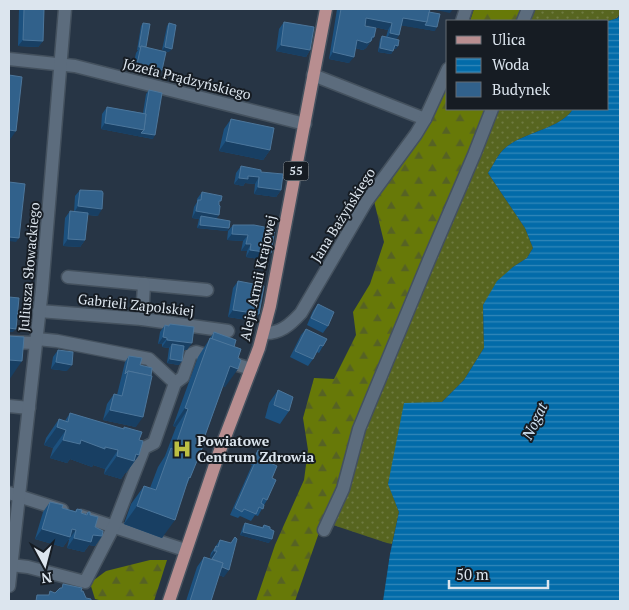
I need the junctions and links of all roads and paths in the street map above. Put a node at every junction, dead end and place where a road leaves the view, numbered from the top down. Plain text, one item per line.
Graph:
1 (65, 9) edge
2 (326, 9) edge
3 (9, 59) edge
4 (61, 64) junction
5 (446, 73) edge
6 (313, 75) junction
7 (492, 110) edge
8 (425, 119) junction
9 (305, 124) junction
10 (68, 277) dead end
11 (144, 284) junction
12 (207, 290) dead end
13 (39, 311) junction
14 (142, 319) junction
15 (228, 331) dead end
16 (263, 333) junction
17 (37, 341) junction
18 (9, 342) edge
19 (251, 369) junction
20 (174, 383) junction
21 (9, 406) edge
22 (29, 408) junction
23 (14, 495) edge
24 (114, 526) junction
25 (324, 530) dead end
26 (185, 550) junction
27 (11, 566) junction
28 (9, 586) edge
29 (169, 601) edge

1 - 4 street, Juliusza Słowackiego
2 - 6 main road, Aleja Armii Krajowej / 55
3 - 4 street, Józefa Prądzyńskiego
4 - 9 street, Józefa Prądzyńskiego
4 - 13 street, Juliusza Słowackiego
5 - 8 street, Jana Bażyńskiego
6 - 8 street
6 - 9 main road, Aleja Armii Krajowej / 55
7 - 25 street
8 - 16 street, Jana Bażyńskiego
9 - 16 main road, Aleja Armii Krajowej / 55
10 - 11 street
11 - 12 street
11 - 14 street
13 - 14 street, Gabrieli Zapolskiej
13 - 17 street, Juliusza Słowackiego
14 - 15 street, Gabrieli Zapolskiej
16 - 19 main road, Aleja Armii Krajowej / 55
17 - 18 street
17 - 20 street
17 - 22 street, Juliusza Słowackiego
19 - 20 street
19 - 26 main road, Aleja Armii Krajowej / 55
20 - 24 street
21 - 22 street
22 - 23 street, Juliusza Słowackiego
23 - 24 street
23 - 27 street, Juliusza Słowackiego
24 - 26 street
24 - 27 street
26 - 29 main road, Aleja Armii Krajowej / 55
27 - 28 street, Juliusza Słowackiego

